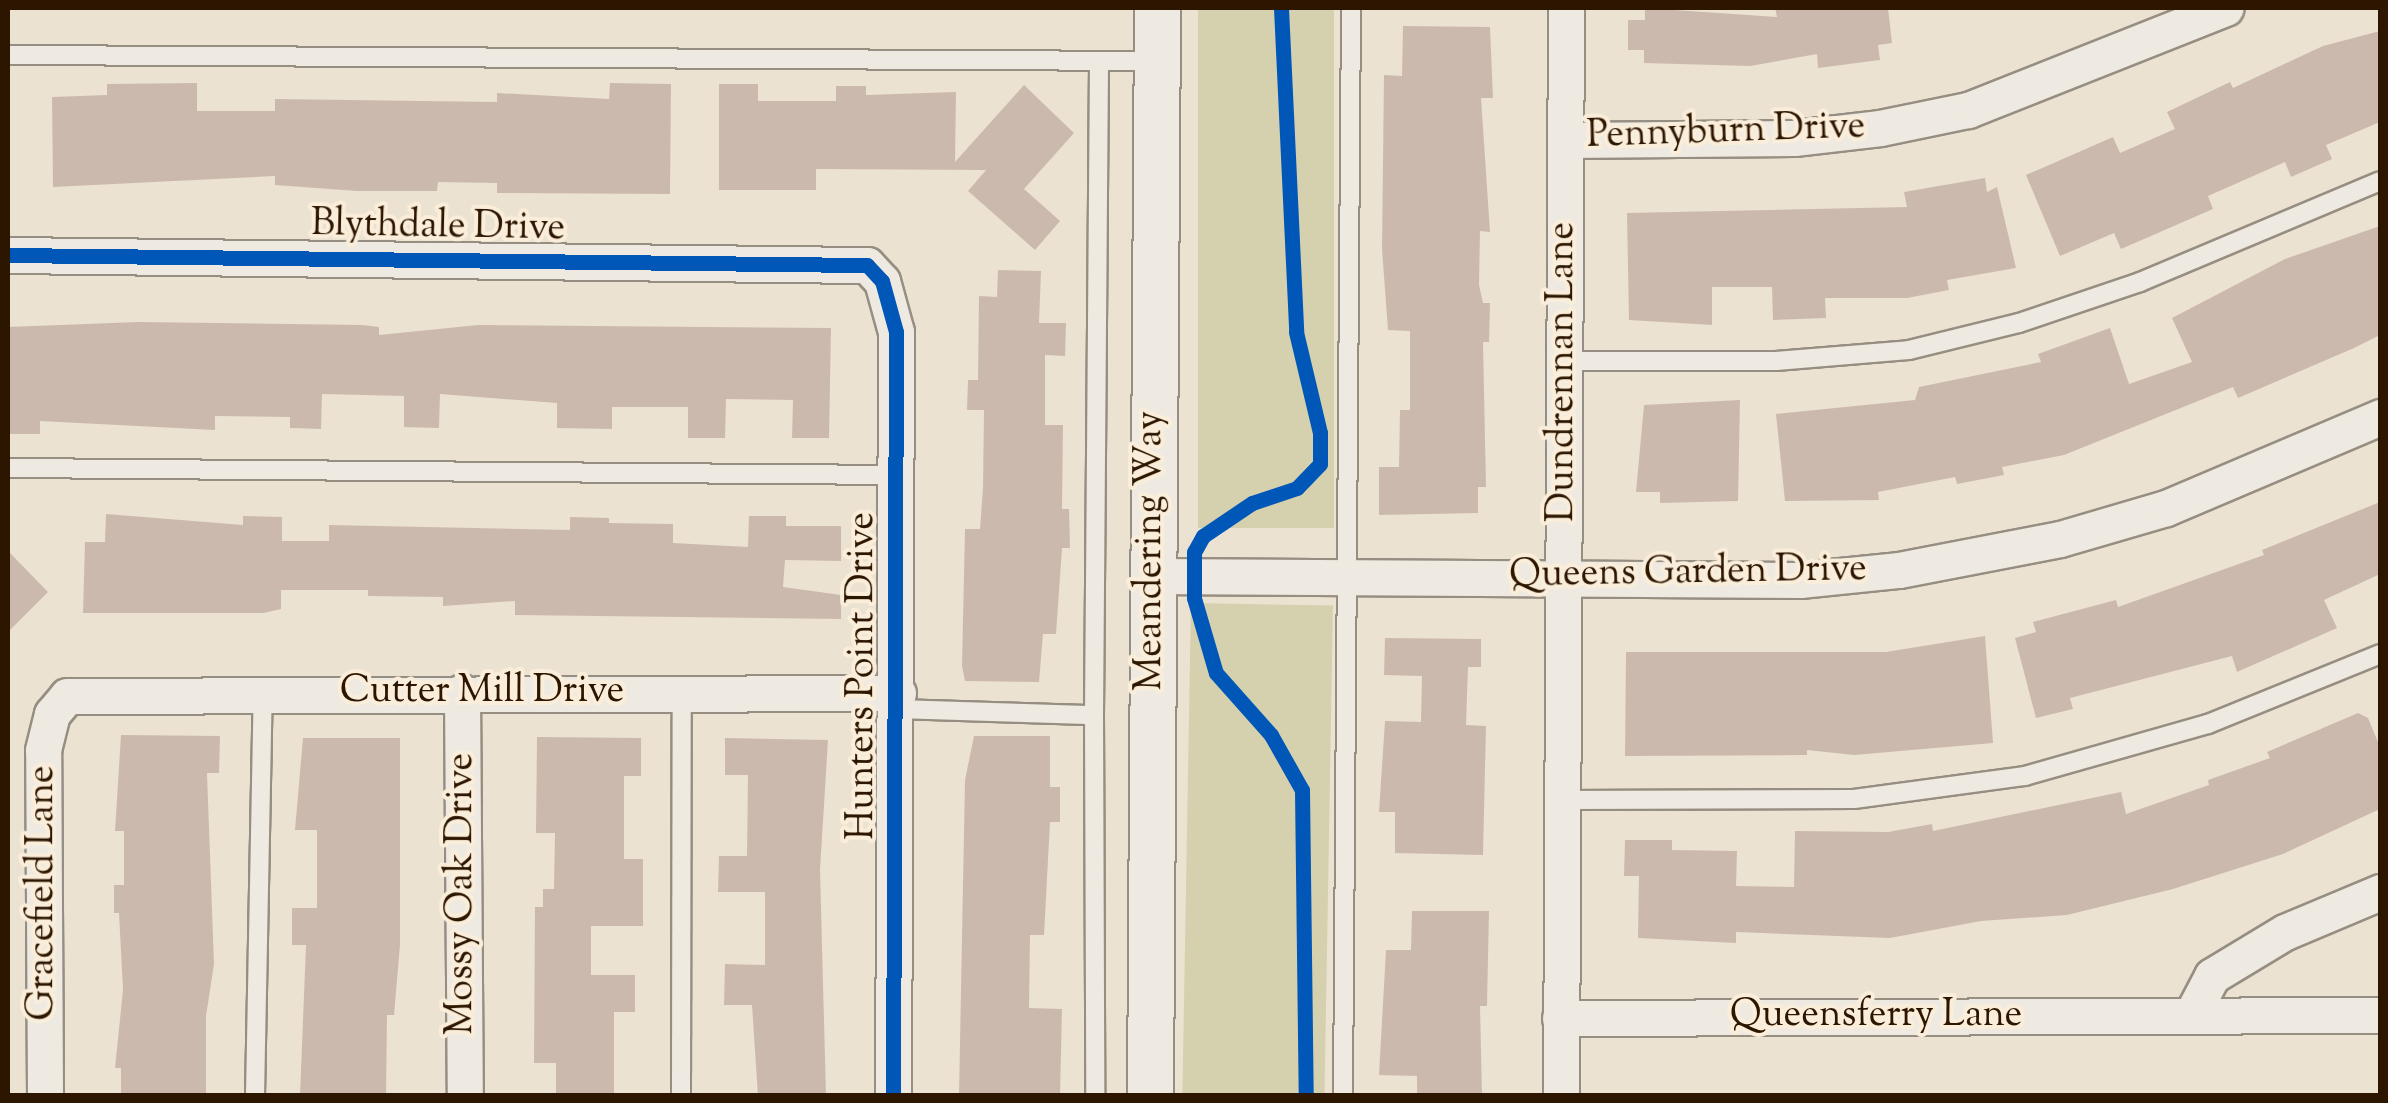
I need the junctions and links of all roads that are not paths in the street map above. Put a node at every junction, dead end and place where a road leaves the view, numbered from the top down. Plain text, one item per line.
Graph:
1 (1157, 8) edge
2 (1350, 8) edge
3 (1566, 8) edge
4 (2226, 8) edge
5 (8, 56) edge
6 (1099, 60) junction
7 (1156, 60) junction
8 (1565, 140) junction
9 (2380, 181) edge
10 (8, 256) edge
11 (867, 265) joint
12 (1562, 361) junction
13 (2380, 417) edge
14 (8, 468) edge
15 (898, 475) junction
16 (1151, 576) junction
17 (1346, 578) junction
18 (1564, 578) junction
19 (2380, 654) edge
20 (263, 692) junction
21 (462, 692) junction
22 (682, 693) junction
23 (67, 696) joint
24 (898, 701) junction
25 (1094, 715) junction
26 (1564, 800) junction
27 (2380, 892) edge
28 (2380, 1015) edge
29 (2191, 1016) junction
30 (1560, 1018) junction
31 (44, 1096) edge
32 (255, 1096) edge
33 (465, 1096) edge
34 (681, 1096) edge
35 (893, 1096) edge
36 (1095, 1096) edge
37 (1150, 1096) edge
38 (1343, 1096) edge
39 (1561, 1096) edge

1 - 7 street, Meandering Way
2 - 17 lane
3 - 8 street, Dundrennan Lane
4 - 8 street, Pennyburn Drive
5 - 6 lane
6 - 7 lane
6 - 25 lane
7 - 16 street, Meandering Way
8 - 12 street, Dundrennan Lane
9 - 12 lane
10 - 11 street, Blythdale Drive
11 - 15 street, Hunters Point Drive
12 - 18 street, Dundrennan Lane
13 - 18 street, Queens Garden Drive
14 - 15 lane
15 - 24 street, Hunters Point Drive
16 - 17 street, Queens Garden Drive
16 - 37 street, Meandering Way
17 - 18 street, Queens Garden Drive
17 - 38 lane
18 - 26 street, Dundrennan Lane
19 - 26 lane
20 - 21 street, Cutter Mill Drive
20 - 23 street, Cutter Mill Drive
20 - 32 lane
21 - 22 street, Cutter Mill Drive
21 - 33 street, Mossy Oak Drive
22 - 24 street, Cutter Mill Drive
22 - 34 lane
23 - 31 street, Gracefield Lane
24 - 25 lane
24 - 35 street, Hunters Point Drive
25 - 36 lane
26 - 30 street, Dundrennan Lane
27 - 29 street
28 - 29 street, Queensferry Lane
29 - 30 street, Queensferry Lane
30 - 39 street, Dundrennan Lane

